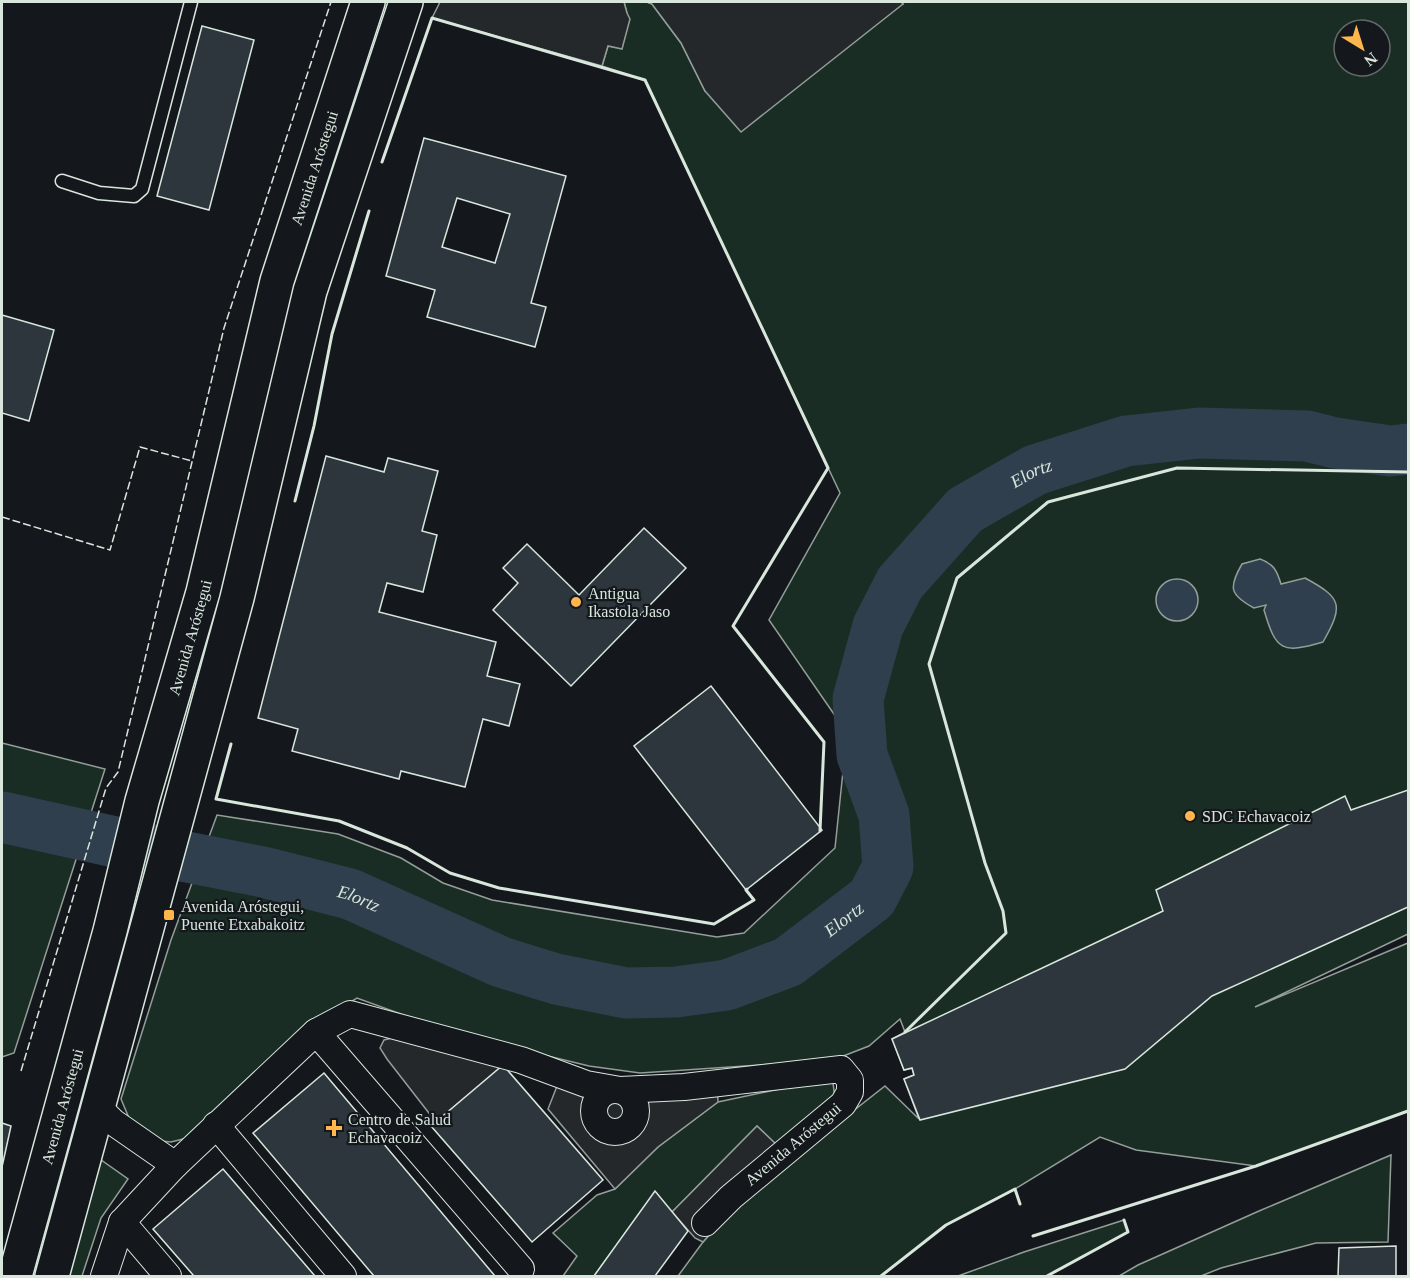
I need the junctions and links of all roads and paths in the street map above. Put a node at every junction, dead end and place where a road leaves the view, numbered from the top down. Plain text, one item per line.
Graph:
1 (191, 2) edge
2 (368, 2) edge
3 (406, 2) edge
4 (62, 181) dead end
5 (316, 1032) junction
6 (561, 1076) junction
7 (684, 1087) junction
8 (620, 1090) junction
9 (99, 1108) junction
10 (635, 1116) junction
11 (597, 1123) junction
12 (216, 1125) junction
13 (175, 1165) junction
14 (122, 1222) junction
15 (705, 1223) dead end
16 (521, 1269) dead end
17 (15, 1276) edge
18 (52, 1276) edge
19 (104, 1276) edge
20 (168, 1276) edge
21 (343, 1276) edge

1 - 4 lane
2 - 17 main road, Avenida Aróstegui
3 - 9 main road, Avenida Aróstegui
5 - 6 street, Avenida Aróstegui
5 - 12 street, Avenida Aróstegui
5 - 16 street
6 - 8 street, Avenida Aróstegui
6 - 11 street
7 - 8 street, Avenida Aróstegui
7 - 10 street, Avenida Aróstegui
7 - 15 street, Avenida Aróstegui
8 - 10 street
8 - 11 street, Avenida Aróstegui
9 - 13 street
9 - 18 main road, Avenida Aróstegui
10 - 11 street, Avenida Aróstegui
12 - 13 street, Avenida Aróstegui
12 - 21 street
13 - 14 street, Avenida Aróstegui
14 - 19 street, Avenida Aróstegui
14 - 20 street

